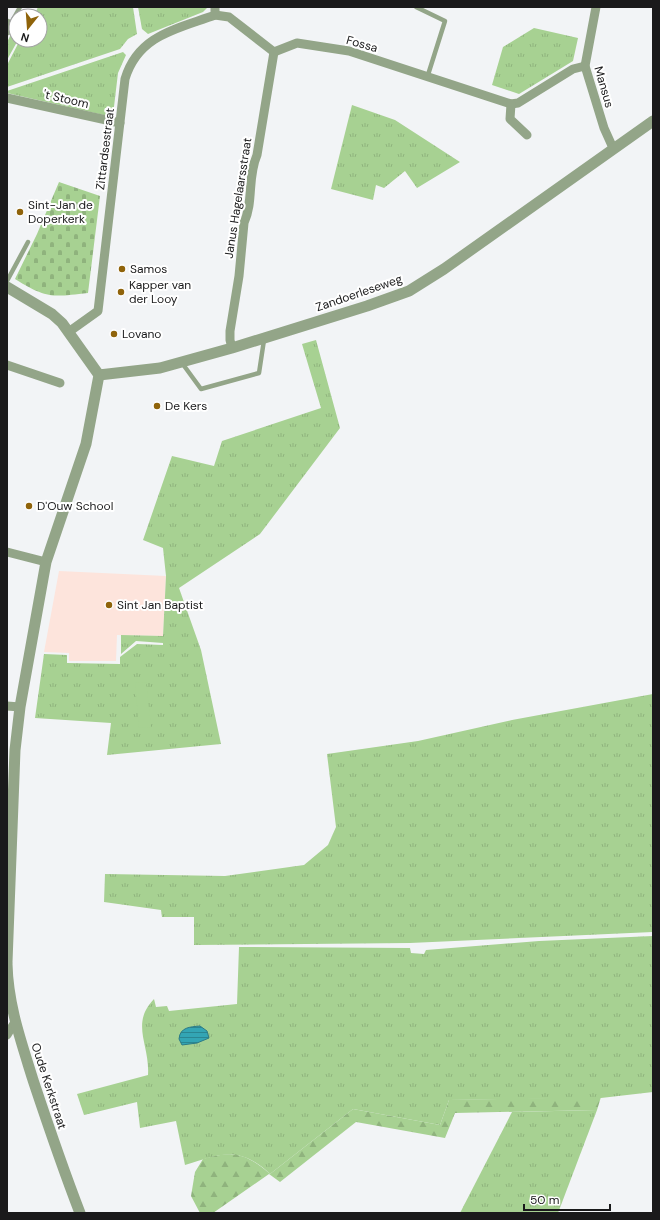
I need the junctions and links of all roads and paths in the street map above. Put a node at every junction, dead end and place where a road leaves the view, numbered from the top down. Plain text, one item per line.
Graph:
1 (416, 7) edge
2 (596, 7) edge
3 (215, 11) edge
4 (274, 52) junction
5 (585, 66) junction
6 (427, 78) junction
7 (7, 98) edge
8 (511, 104) junction
9 (653, 121) edge
10 (120, 123) junction
11 (527, 135) dead end
12 (613, 148) junction
13 (28, 242) dead end
14 (7, 281) edge
15 (7, 287) edge
16 (70, 331) junction
17 (264, 338) junction
18 (232, 348) junction
19 (181, 362) junction
20 (7, 365) edge
21 (99, 375) junction
22 (60, 382) dead end
23 (7, 552) edge
24 (46, 562) junction
25 (7, 706) edge
26 (20, 707) junction
27 (9, 883) edge
28 (7, 963) edge
29 (15, 1022) junction
30 (7, 1035) edge
31 (80, 1213) edge

1 - 6 lane
2 - 5 street, Mansus
3 - 4 street
3 - 10 street, Zittardsestraat
4 - 6 street, Fossa
4 - 18 street, Janus Hagelaarsstraat
5 - 8 street
5 - 12 street, Mansus
6 - 8 street, Fossa
7 - 10 street, 't Stoom
8 - 11 street
9 - 12 street, Zandoerleseweg
10 - 16 street, Zittardsestraat
12 - 17 street, Zandoerleseweg
13 - 14 lane
15 - 16 street
16 - 21 street
17 - 18 street, Zandoerleseweg
17 - 19 lane
18 - 19 street, Zandoerleseweg
19 - 21 street, Zandoerleseweg
20 - 22 street
21 - 24 street, Oude Kerkstraat
23 - 24 street
24 - 26 street, Oude Kerkstraat
25 - 26 street
26 - 27 street, Oude Kerkstraat
27 - 28 street, Oude Kerkstraat
28 - 29 street, Oude Kerkstraat
29 - 30 street
29 - 31 street, Oude Kerkstraat

